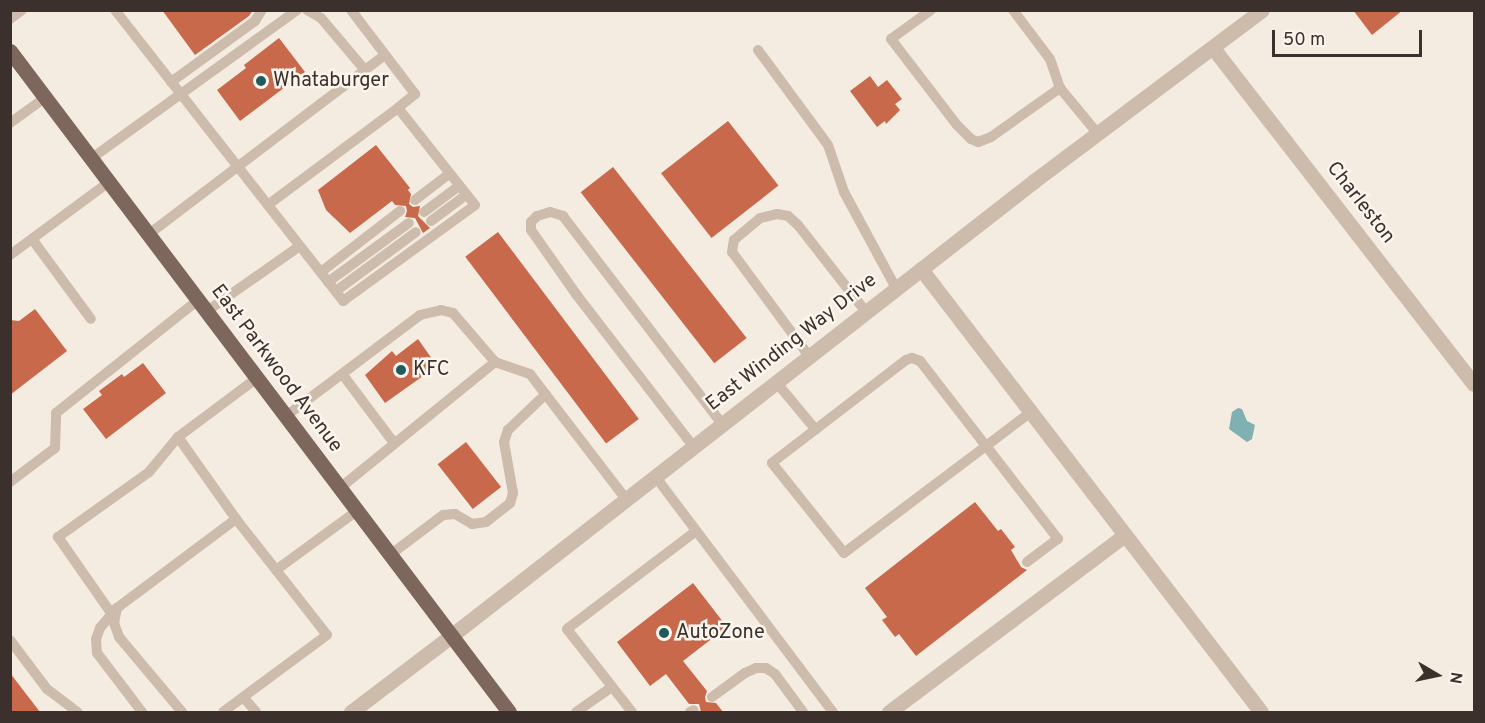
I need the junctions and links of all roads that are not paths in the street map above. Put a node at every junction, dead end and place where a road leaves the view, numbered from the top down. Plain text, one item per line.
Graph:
1 (22, 10) edge
2 (115, 10) edge
3 (262, 10) edge
4 (297, 10) edge
5 (307, 10) edge
6 (351, 10) edge
7 (931, 10) edge
8 (1014, 10) edge
9 (1262, 10) edge
10 (10, 19) edge
11 (1213, 48) junction
12 (758, 50) dead end
13 (11, 51) edge
14 (385, 55) junction
15 (365, 70) junction
16 (171, 82) junction
17 (1060, 88) junction
18 (181, 94) junction
19 (46, 97) junction
20 (398, 108) junction
21 (10, 123) edge
22 (1098, 134) junction
23 (92, 158) junction
24 (238, 167) junction
25 (450, 174) junction
26 (109, 182) junction
27 (463, 190) junction
28 (415, 200) dead end
29 (268, 205) junction
30 (400, 211) dead end
31 (427, 216) dead end
32 (149, 234) junction
33 (32, 239) junction
34 (300, 246) junction
35 (10, 255) edge
36 (921, 269) junction
37 (321, 272) junction
38 (328, 282) junction
39 (896, 288) junction
40 (336, 291) junction
41 (203, 306) junction
42 (866, 312) junction
43 (91, 319) dead end
44 (809, 356) junction
45 (495, 362) junction
46 (343, 375) junction
47 (257, 378) junction
48 (776, 382) junction
49 (1474, 384) edge
50 (546, 394) junction
51 (1030, 412) junction
52 (286, 416) junction
53 (722, 424) junction
54 (816, 430) junction
55 (177, 437) junction
56 (394, 443) junction
57 (693, 446) junction
58 (986, 446) junction
59 (655, 477) junction
60 (10, 482) edge
61 (340, 488) junction
62 (626, 499) junction
63 (357, 511) junction
64 (236, 519) junction
65 (696, 531) junction
66 (1125, 535) junction
67 (390, 555) junction
68 (1027, 562) dead end
69 (276, 570) junction
70 (114, 611) junction
71 (451, 636) junction
72 (10, 640) edge
73 (612, 687) junction
74 (712, 697) dead end
75 (244, 698) junction
76 (77, 712) edge
77 (142, 712) edge
78 (182, 712) edge
79 (223, 712) edge
80 (255, 712) edge
81 (351, 712) edge
82 (509, 712) edge
83 (576, 712) edge
84 (632, 712) edge
85 (803, 712) edge
86 (833, 712) edge
87 (889, 712) edge
88 (1261, 712) edge

1 - 10 lane
2 - 16 lane
3 - 16 lane
4 - 18 lane
5 - 15 lane
6 - 14 lane
7 - 17 lane
8 - 17 lane
9 - 11 street, East Winding Way Drive
11 - 22 street, East Winding Way Drive
11 - 49 street, Charleston
12 - 39 lane
13 - 19 main road, East Parkwood Avenue
14 - 15 lane
14 - 20 lane
15 - 24 lane
16 - 18 lane
17 - 22 lane
18 - 23 lane
18 - 24 lane
19 - 21 lane
19 - 23 main road, East Parkwood Avenue
20 - 25 lane
20 - 29 lane
22 - 36 street, East Winding Way Drive
23 - 26 main road, East Parkwood Avenue
24 - 29 lane
24 - 32 lane
25 - 27 lane
25 - 28 lane
26 - 32 main road, East Parkwood Avenue
26 - 33 lane
27 - 31 lane
27 - 40 lane
29 - 34 lane
30 - 37 lane
32 - 41 main road, East Parkwood Avenue
33 - 35 lane
33 - 43 lane
34 - 37 lane
34 - 41 lane
36 - 39 street, East Winding Way Drive
36 - 51 street
37 - 38 lane
38 - 40 lane
38 - 40 lane
39 - 42 street, East Winding Way Drive
41 - 47 main road, East Parkwood Avenue
41 - 60 lane
42 - 44 street, East Winding Way Drive
42 - 44 lane
44 - 48 street, East Winding Way Drive
45 - 46 lane
45 - 50 lane
45 - 56 lane
46 - 52 lane
46 - 56 lane
47 - 52 main road, East Parkwood Avenue
47 - 55 lane
48 - 53 street, East Winding Way Drive
48 - 54 lane
50 - 62 lane
50 - 67 lane
51 - 58 lane
51 - 66 street
52 - 61 main road, East Parkwood Avenue
53 - 57 street, East Winding Way Drive
53 - 57 lane
54 - 58 lane
54 - 58 lane
55 - 64 lane
55 - 70 lane
56 - 61 lane
57 - 59 street, East Winding Way Drive
58 - 68 lane
59 - 62 street, East Winding Way Drive
59 - 65 lane
61 - 63 main road, East Parkwood Avenue
62 - 71 street, East Winding Way Drive
63 - 67 main road, East Parkwood Avenue
63 - 69 lane
64 - 69 lane
64 - 70 lane
65 - 73 lane
65 - 86 lane
66 - 87 street
66 - 88 street
67 - 71 main road, East Parkwood Avenue
69 - 75 lane
70 - 77 lane
70 - 78 lane
71 - 81 street, East Winding Way Drive
71 - 82 main road, East Parkwood Avenue
72 - 76 lane
73 - 83 lane
73 - 84 lane
74 - 85 lane
75 - 79 lane
75 - 80 lane

